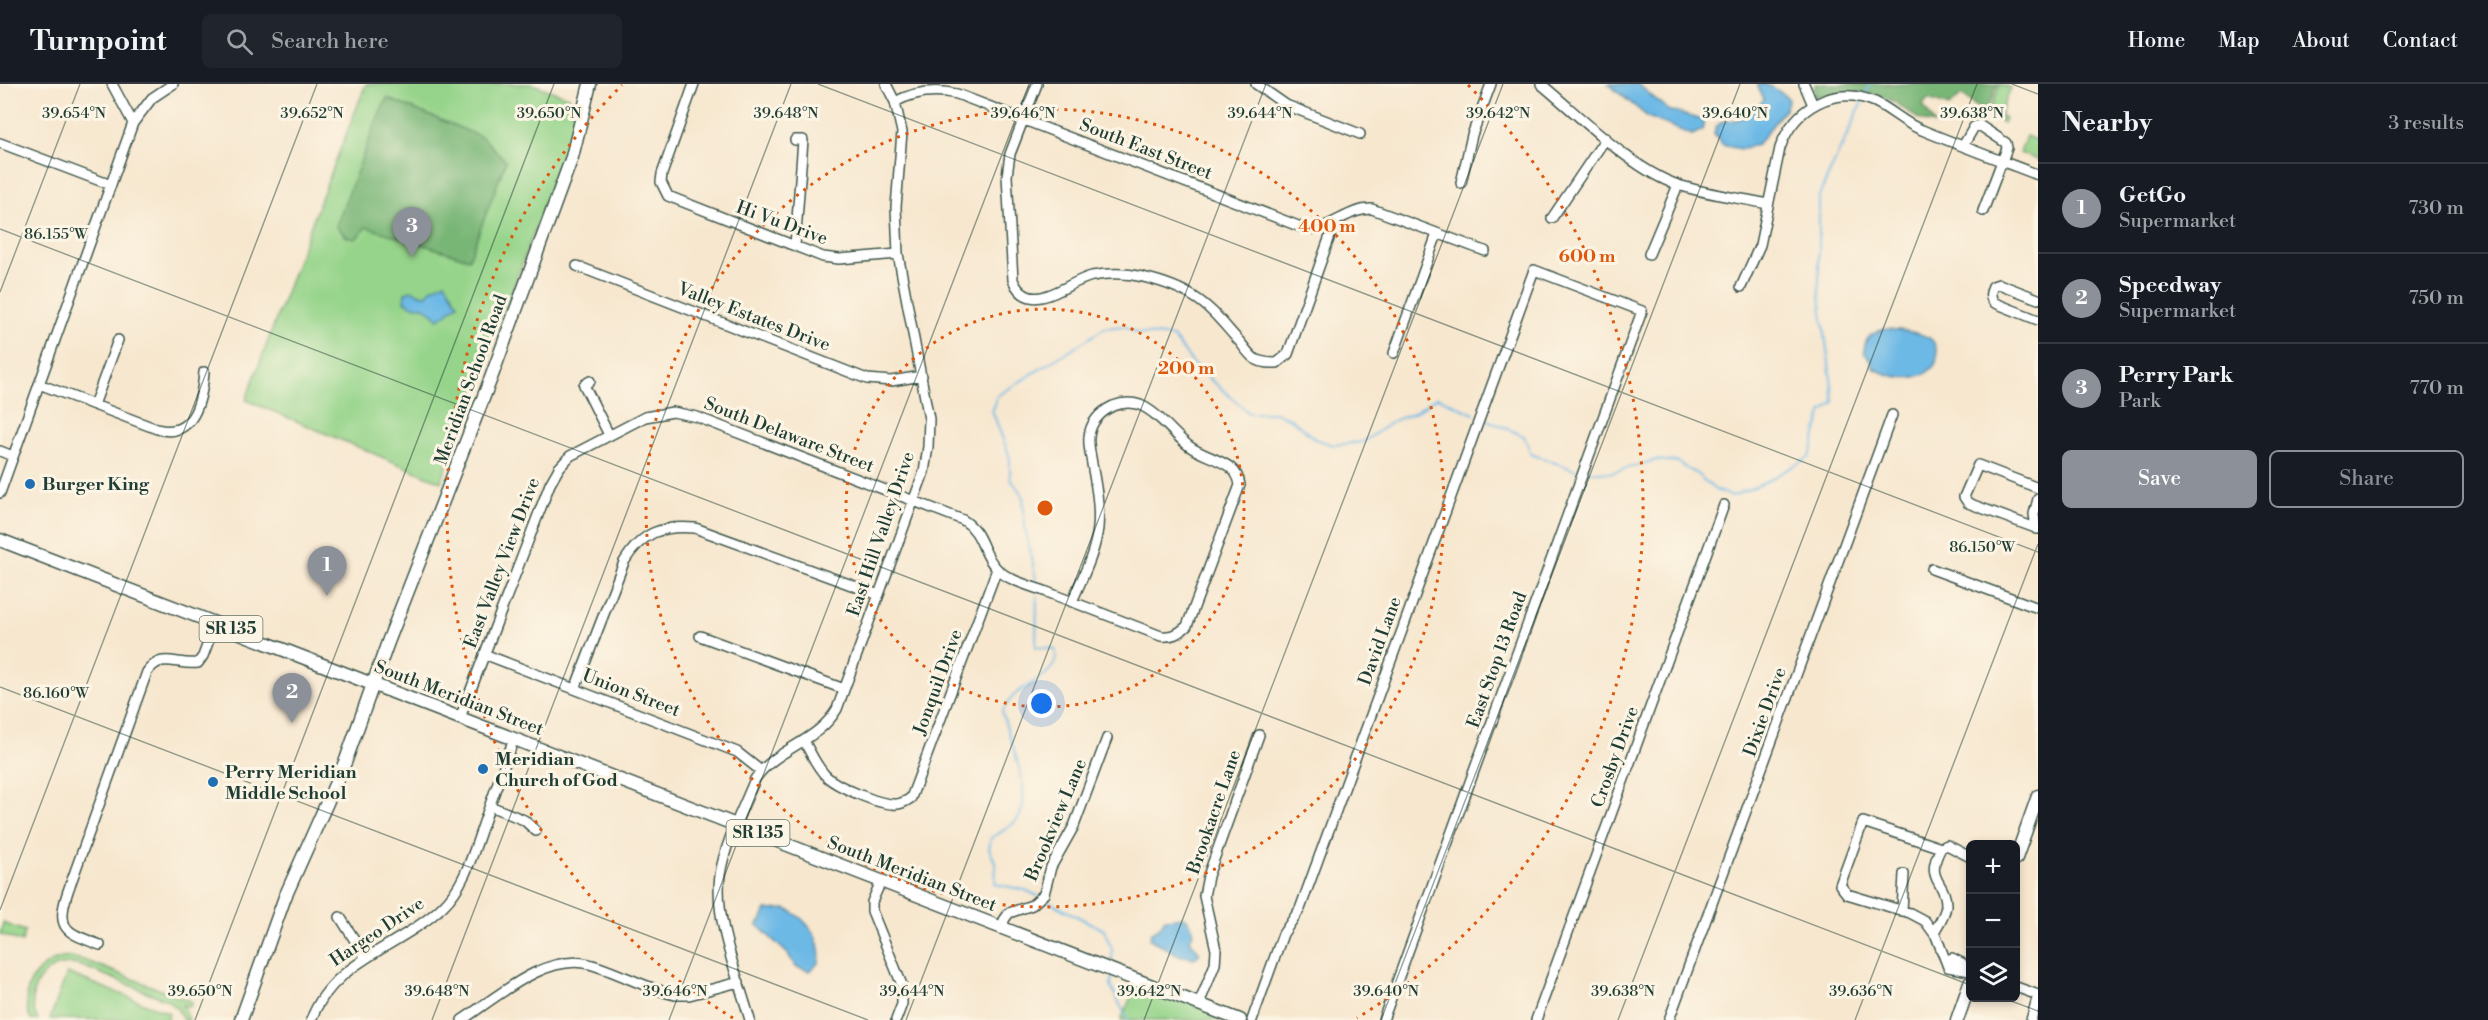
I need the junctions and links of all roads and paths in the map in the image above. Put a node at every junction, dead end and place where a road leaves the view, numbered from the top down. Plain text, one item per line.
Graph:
1 (112, 84) edge
2 (173, 84) edge
3 (590, 84) edge
4 (694, 84) edge
5 (886, 84) edge
6 (1037, 84) edge
7 (1256, 84) edge
8 (1491, 84) edge
9 (1541, 84) edge
10 (1804, 84) edge
11 (895, 102) junction
12 (1813, 105) junction
13 (1023, 120) junction
14 (133, 123) junction
15 (1360, 134) dead end
16 (1606, 138) junction
17 (795, 140) dead end
18 (0, 143) edge
19 (1963, 146) junction
20 (2002, 161) junction
21 (2038, 175) edge
22 (1461, 183) dead end
23 (111, 185) junction
24 (1678, 185) junction
25 (1768, 204) junction
26 (1983, 211) dead end
27 (1552, 218) dead end
28 (1335, 222) junction
29 (1437, 234) junction
30 (795, 246) junction
31 (1485, 252) dead end
32 (898, 254) junction
33 (1649, 254) dead end
34 (577, 266) dead end
35 (1742, 287) dead end
36 (2038, 299) edge
37 (1642, 311) joint
38 (2038, 320) edge
39 (118, 340) dead end
40 (1394, 353) dead end
41 (204, 372) dead end
42 (922, 376) junction
43 (590, 381) dead end
44 (39, 384) junction
45 (94, 405) junction
46 (667, 412) joint
47 (1892, 415) dead end
48 (609, 435) junction
49 (0, 451) edge
50 (14, 456) junction
51 (2038, 488) edge
52 (0, 493) edge
53 (2038, 499) edge
54 (913, 500) junction
55 (1724, 505) dead end
56 (2037, 529) edge
57 (0, 540) edge
58 (997, 569) junction
59 (1932, 569) dead end
60 (879, 595) junction
61 (1072, 602) junction
62 (2038, 608) edge
63 (215, 624) junction
64 (700, 636) dead end
65 (484, 654) junction
66 (373, 684) junction
67 (575, 689) junction
68 (844, 689) junction
69 (460, 718) junction
70 (1259, 735) dead end
71 (1107, 738) dead end
72 (514, 739) junction
73 (804, 741) junction
74 (760, 771) junction
75 (2038, 796) edge
76 (490, 806) junction
77 (2033, 824) edge
78 (737, 825) junction
79 (536, 831) dead end
80 (1941, 848) junction
81 (2020, 850) edge
82 (1966, 854) edge
83 (1904, 874) dead end
84 (881, 881) junction
85 (1902, 911) junction
86 (340, 917) dead end
87 (1003, 928) junction
88 (1934, 932) junction
89 (100, 945) dead end
90 (366, 958) junction
91 (1966, 969) edge
92 (739, 981) junction
93 (2020, 988) edge
94 (2038, 995) edge
95 (1966, 996) edge
96 (1199, 1004) junction
97 (241, 1020) edge
98 (311, 1020) edge
99 (462, 1020) edge
100 (750, 1020) edge
101 (896, 1020) edge
102 (1240, 1020) edge
103 (1252, 1020) edge
104 (1383, 1020) edge
105 (1536, 1020) edge
106 (1669, 1020) edge
107 (1957, 1020) edge
108 (2031, 1020) edge

1 - 14 street
2 - 14 street
3 - 66 main road, Meridian School Road
4 - 30 street, Hi Vu Drive
5 - 11 street
6 - 13 street
7 - 15 street
8 - 22 street
9 - 16 street
10 - 12 street
11 - 13 street, South East Street
11 - 32 street, East Hill Valley Drive
12 - 19 street
12 - 25 street
13 - 28 street, South East Street
13 - 28 street
14 - 23 street
16 - 24 street
16 - 27 street
17 - 30 street
18 - 23 street
19 - 20 street
19 - 20 street
20 - 21 street
20 - 26 street
23 - 44 street
24 - 25 street
24 - 33 street
25 - 35 street
28 - 29 street, South East Street
29 - 31 street, South East Street
29 - 40 street
30 - 32 street, Hi Vu Drive
32 - 42 street, East Hill Valley Drive
34 - 42 street, Valley Estates Drive
36 - 38 street
37 - 103 street, David Lane
37 - 104 street, East Stop 13 Road
39 - 45 street
41 - 45 street
42 - 54 street, East Hill Valley Drive
43 - 48 street
44 - 45 street
44 - 50 street
46 - 48 street, East Valley View Drive
46 - 54 street, South Delaware Street
47 - 106 street, Dixie Drive
48 - 65 street, East Valley View Drive
49 - 50 street
50 - 52 street
51 - 56 street
53 - 56 street
54 - 58 street, South Delaware Street
54 - 60 street, East Hill Valley Drive
55 - 105 street, Crosby Drive
57 - 63 main road, South Meridian Street / SR 135
58 - 61 street
58 - 73 street, Jonquil Drive
59 - 62 street
60 - 67 street
60 - 68 street, East Hill Valley Drive
61 - 61 street
63 - 66 main road, South Meridian Street / SR 135
63 - 89 street
64 - 68 street
65 - 67 street, Union Street
65 - 69 street, East Valley View Drive
66 - 69 main road, South Meridian Street / SR 135
66 - 97 main road, Meridian School Road
67 - 74 street, Union Street
68 - 73 street, East Hill Valley Drive
69 - 72 main road, South Meridian Street / SR 135
70 - 96 street, Brookacre Lane
71 - 87 street, Brookview Lane
72 - 76 street, Hargeo Drive
72 - 78 main road, South Meridian Street / SR 135
73 - 74 street, East Hill Valley Drive
74 - 78 street, East Hill Valley Drive
75 - 77 main road
76 - 79 street
76 - 90 street, Hargeo Drive
77 - 81 main road
78 - 84 main road, South Meridian Street / SR 135
78 - 92 street, East Hill Valley Drive
80 - 82 street
80 - 85 street
80 - 88 street
83 - 85 street
84 - 87 main road, South Meridian Street / SR 135
84 - 101 street
85 - 88 street
86 - 90 street
87 - 96 main road, South Meridian Street / SR 135
88 - 91 street
90 - 98 street, Hargeo Drive
92 - 99 street
92 - 100 street, East Hill Valley Drive
93 - 94 street
94 - 108 street
95 - 107 main road
96 - 102 main road, South Meridian Street / SR 135

